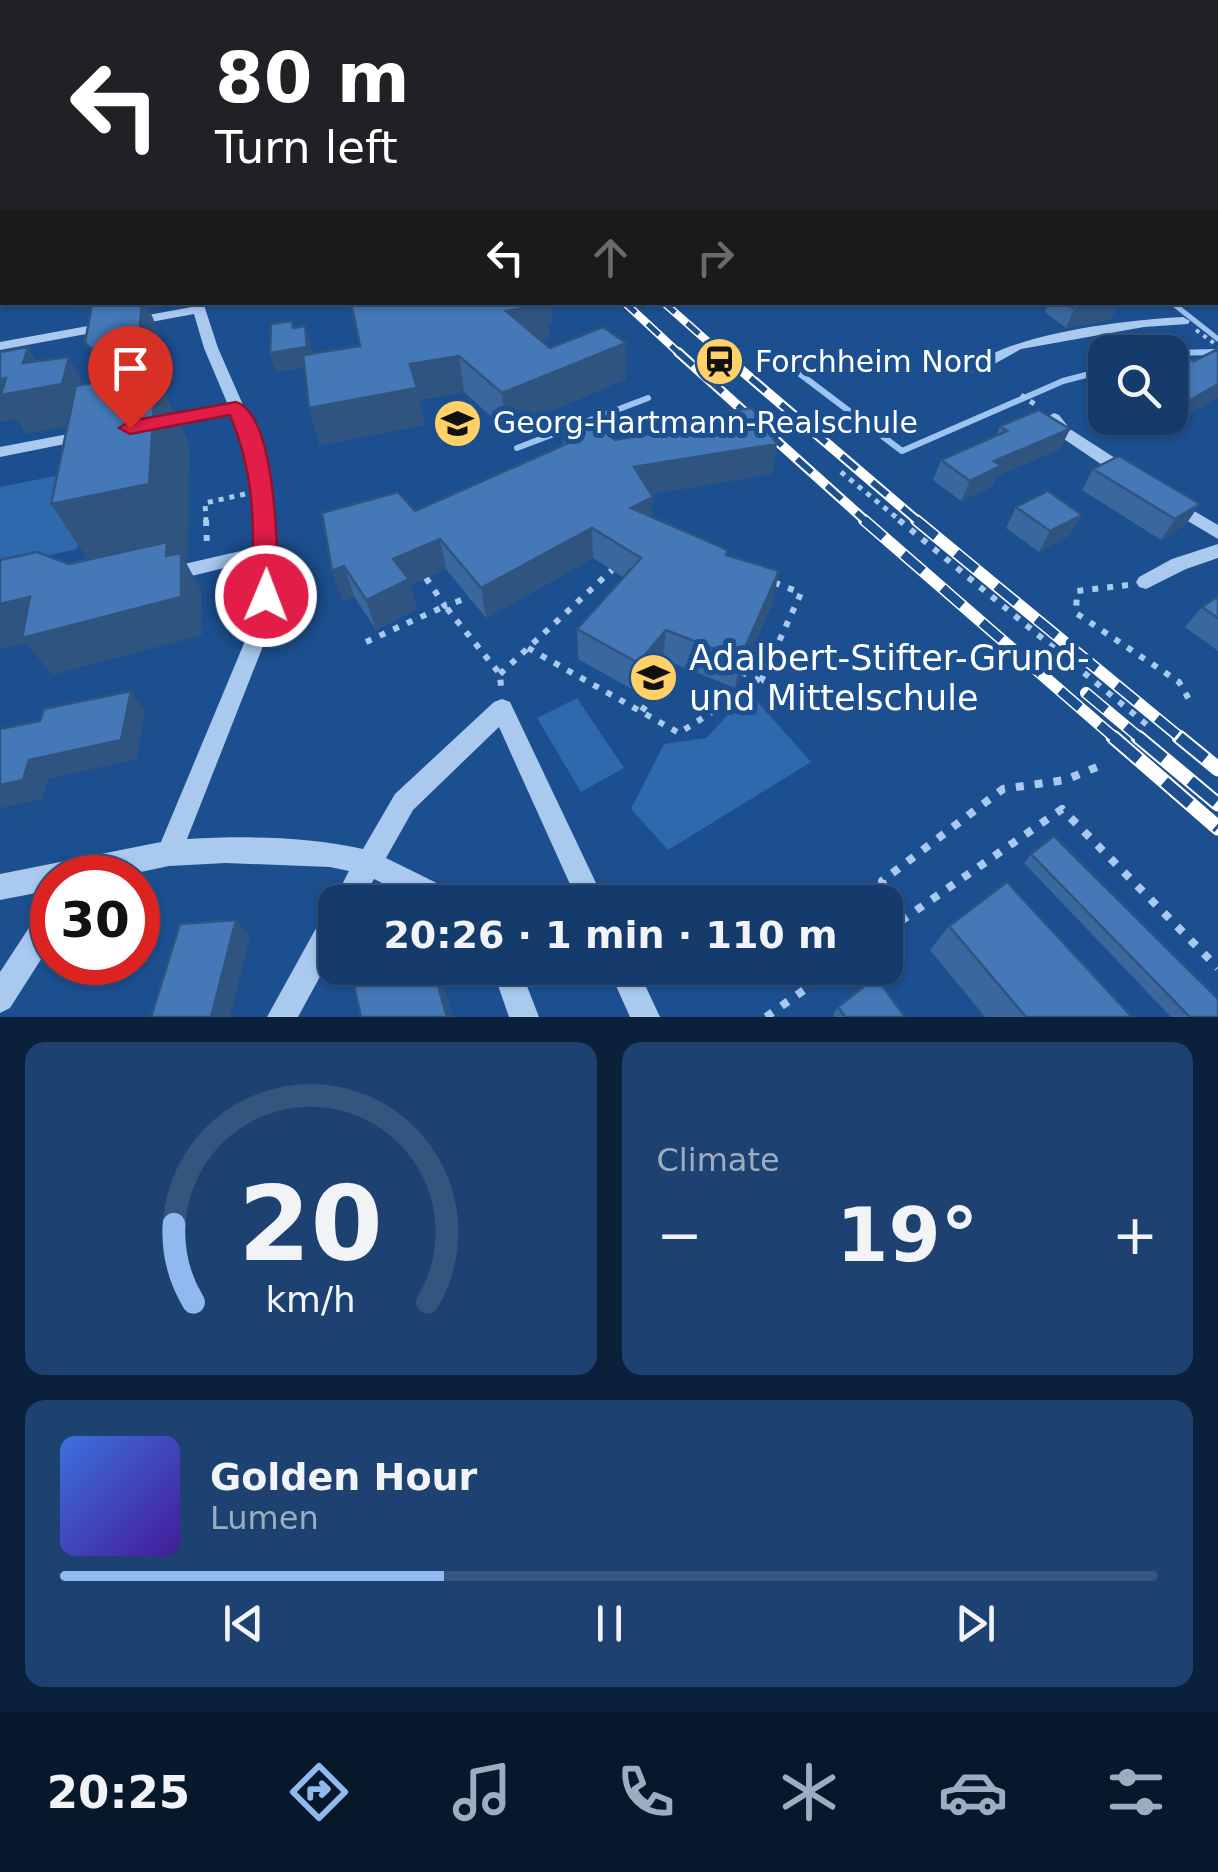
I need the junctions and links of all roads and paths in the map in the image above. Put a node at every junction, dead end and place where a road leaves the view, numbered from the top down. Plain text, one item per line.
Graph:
1 (197, 306) edge
2 (1183, 321) dead end
3 (0, 346) edge
4 (975, 369) dead end
5 (1021, 395) dead end
6 (1038, 406) edge
7 (236, 408) junction
8 (1054, 418) edge
9 (148, 424) edge
10 (111, 431) edge
11 (0, 452) edge
12 (841, 472) dead end
13 (264, 490) junction
14 (1218, 534) edge
15 (267, 551) junction
16 (1218, 551) edge
17 (208, 565) junction
18 (612, 570) dead end
19 (151, 578) edge
20 (426, 578) dead end
21 (768, 580) edge
22 (1146, 582) joint
23 (470, 598) edge
24 (445, 606) junction
25 (366, 642) dead end
26 (528, 648) junction
27 (682, 652) edge
28 (742, 672) edge
29 (761, 682) junction
30 (1190, 701) dead end
31 (642, 711) junction
32 (1152, 729) dead end
33 (1102, 764) dead end
34 (169, 852) junction
35 (157, 855) edge
36 (369, 862) junction
37 (30, 882) edge
38 (356, 885) edge
39 (414, 885) edge
40 (584, 885) edge
41 (883, 885) edge
42 (0, 887) edge
43 (903, 919) edge
44 (30, 952) edge
45 (318, 952) edge
46 (1218, 968) edge
47 (512, 985) edge
48 (630, 985) edge
49 (811, 985) edge
50 (0, 998) edge
51 (282, 1017) edge
52 (524, 1017) edge
53 (644, 1017) edge
54 (766, 1017) edge

1 - 3 street
1 - 7 street
2 - 4 street
5 - 6 path
7 - 9 street
7 - 13 street
8 - 14 street
10 - 11 street
12 - 32 path
13 - 15 street
13 - 17 path
15 - 17 street
15 - 34 street
16 - 22 street
17 - 19 street
18 - 26 path
20 - 24 path
21 - 29 path
22 - 30 path
23 - 24 path
24 - 25 path
24 - 26 path
26 - 31 path
27 - 31 path
28 - 29 path
29 - 31 path
33 - 41 path
34 - 35 street
34 - 36 street
36 - 38 street
36 - 39 street
36 - 40 street
37 - 42 street
43 - 46 path
44 - 50 street
45 - 51 street
47 - 52 street
48 - 53 street
49 - 54 path

